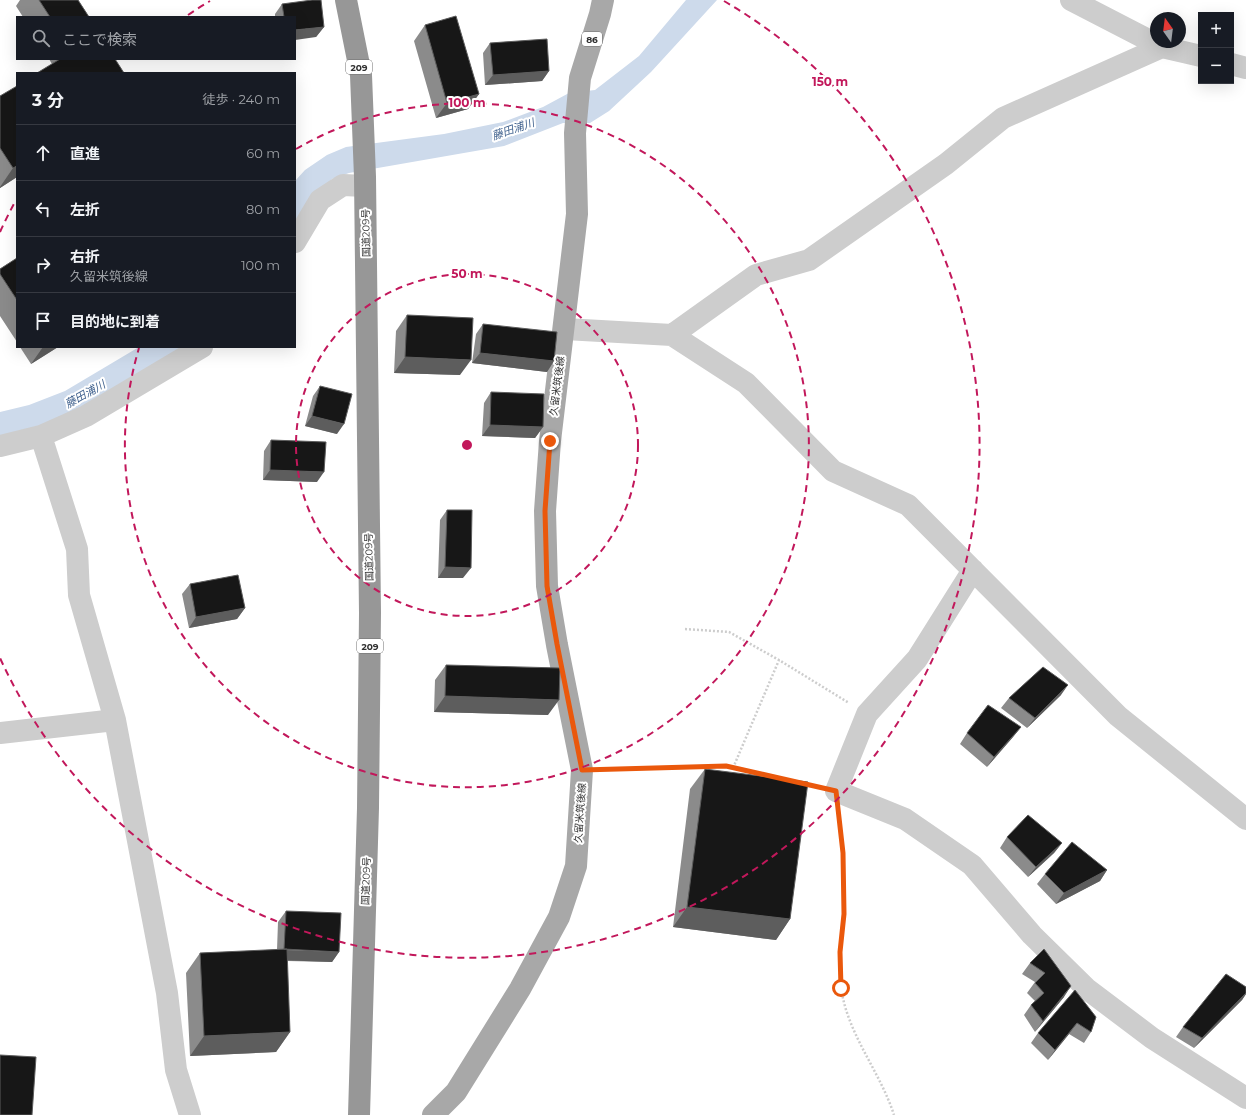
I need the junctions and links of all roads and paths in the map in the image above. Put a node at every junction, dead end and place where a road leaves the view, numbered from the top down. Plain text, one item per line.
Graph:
1 (346, 0) edge
2 (603, 0) edge
3 (1071, 0) edge
4 (1150, 41) edge
5 (1160, 48) edge
6 (1166, 48) edge
7 (1198, 55) edge
8 (1234, 65) edge
9 (1246, 68) edge
10 (365, 182) junction
11 (296, 240) edge
12 (565, 329) junction
13 (672, 335) junction
14 (200, 348) edge
15 (40, 436) junction
16 (0, 446) edge
17 (973, 570) junction
18 (685, 629) dead end
19 (779, 660) junction
20 (868, 714) junction
21 (114, 720) junction
22 (0, 733) edge
23 (733, 768) junction
24 (582, 770) junction
25 (784, 779) edge
26 (799, 783) edge
27 (836, 791) junction
28 (1246, 819) edge
29 (1246, 1098) edge
30 (190, 1115) edge
31 (359, 1115) edge
32 (433, 1115) edge
33 (894, 1115) edge

1 - 10 highway, 国道209号 / 209
2 - 12 main road, 久留米筑後線 / 86
3 - 4 street
5 - 13 street
6 - 7 street
8 - 9 street
10 - 11 street
10 - 31 highway, 国道209号 / 209
12 - 13 street
12 - 24 main road, 久留米筑後線 / 86
13 - 17 street
14 - 15 street
15 - 16 street
15 - 21 street
17 - 20 street
17 - 28 street
18 - 19 path
19 - 20 path
19 - 23 path
20 - 27 street
21 - 22 street
21 - 30 street
23 - 24 path
23 - 25 path
24 - 32 main road, 久留米筑後線 / 86
26 - 27 path
27 - 29 street
27 - 33 path

